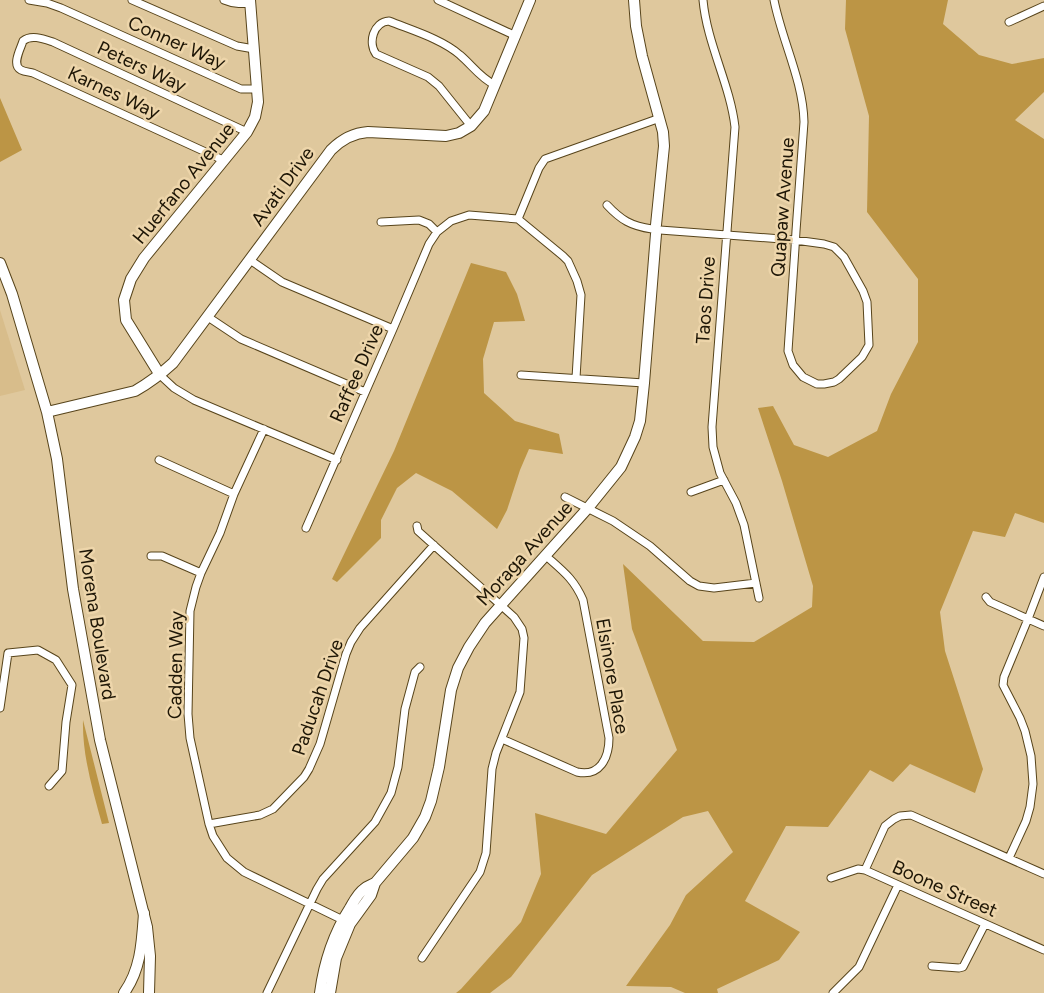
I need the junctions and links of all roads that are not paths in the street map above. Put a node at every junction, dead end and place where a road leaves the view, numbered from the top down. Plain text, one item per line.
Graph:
1 (28, 0) edge
2 (132, 0) edge
3 (224, 0) edge
4 (438, 0) edge
5 (530, 0) edge
6 (634, 0) edge
7 (704, 0) edge
8 (774, 0) edge
9 (250, 1) edge
10 (1044, 6) edge
11 (1009, 22) dead end
12 (516, 36) junction
13 (23, 40) joint
14 (254, 49) junction
15 (495, 86) junction
16 (256, 89) junction
17 (660, 118) junction
18 (471, 126) junction
19 (247, 132) junction
20 (223, 160) junction
21 (607, 205) dead end
22 (518, 219) junction
23 (381, 222) dead end
24 (656, 230) junction
25 (438, 232) junction
26 (726, 234) junction
27 (795, 240) junction
28 (250, 260) junction
29 (0, 263) edge
30 (208, 316) junction
31 (393, 329) junction
32 (160, 375) junction
33 (521, 375) dead end
34 (576, 378) junction
35 (644, 383) junction
36 (365, 392) junction
37 (47, 412) junction
38 (264, 429) junction
39 (159, 460) dead end
40 (336, 460) junction
41 (724, 480) junction
42 (691, 492) dead end
43 (234, 494) junction
44 (565, 497) dead end
45 (588, 508) junction
46 (417, 526) dead end
47 (306, 528) dead end
48 (434, 546) junction
49 (151, 556) dead end
50 (546, 556) junction
51 (201, 574) junction
52 (1044, 577) edge
53 (756, 583) junction
54 (986, 596) dead end
55 (759, 598) dead end
56 (501, 606) junction
57 (1028, 619) junction
58 (1044, 626) edge
59 (420, 668) dead end
60 (0, 708) edge
61 (502, 739) junction
62 (49, 786) dead end
63 (209, 824) junction
64 (1009, 858) junction
65 (865, 870) junction
66 (1044, 874) edge
67 (830, 878) dead end
68 (898, 885) junction
69 (310, 904) junction
70 (144, 913) junction
71 (346, 922) junction
72 (985, 924) junction
73 (1044, 949) edge
74 (422, 958) dead end
75 (932, 966) dead end
76 (124, 993) edge
77 (150, 993) edge
78 (267, 993) edge
79 (320, 993) edge
80 (330, 993) edge
81 (833, 993) edge

1 - 16 street, Conner Way
2 - 14 street
3 - 9 street
4 - 12 street
5 - 12 main road
6 - 17 main road, Moraga Avenue
7 - 26 street, Taos Drive
8 - 27 street, Quapaw Avenue
9 - 14 main road, Huerfano Avenue
10 - 11 street
12 - 15 main road
13 - 19 street, Peters Way
13 - 20 street, Karnes Way
14 - 16 main road, Huerfano Avenue
15 - 18 main road
15 - 18 street
16 - 19 main road, Huerfano Avenue
17 - 22 street
17 - 24 main road, Moraga Avenue
18 - 28 main road, Avati Drive
19 - 20 main road, Huerfano Avenue
20 - 32 main road, Huerfano Avenue
21 - 24 street
22 - 25 street
22 - 34 street
23 - 25 street
24 - 26 street
24 - 35 main road, Moraga Avenue
25 - 31 street, Raffee Drive
26 - 27 street
26 - 41 street, Taos Drive
27 - 27 street, Quapaw Avenue
28 - 30 main road, Avati Drive
28 - 31 street
29 - 37 main road, Morena Boulevard
30 - 32 main road, Avati Drive
30 - 36 street
31 - 36 street, Raffee Drive
32 - 37 main road, Avati Drive
32 - 38 street
33 - 34 street
34 - 35 street
35 - 45 main road, Moraga Avenue
36 - 40 street, Raffee Drive
37 - 70 main road, Morena Boulevard
38 - 40 street
38 - 43 street, Cadden Way
39 - 43 street
40 - 47 street, Raffee Drive
41 - 42 street
41 - 53 street, Taos Drive
43 - 51 street, Cadden Way
44 - 45 street
45 - 50 main road, Moraga Avenue
45 - 53 street
46 - 48 street
48 - 56 street
48 - 63 street, Paducah Drive
49 - 51 street
50 - 56 main road, Moraga Avenue
50 - 61 street, Elsinore Place
51 - 63 street, Cadden Way
52 - 57 street
53 - 55 street, Taos Drive
54 - 57 street
56 - 61 street
56 - 71 main road, Moraga Avenue
57 - 58 street
57 - 64 street
59 - 69 street
60 - 62 street
61 - 74 street
63 - 69 street, Cadden Way
64 - 65 street
64 - 66 street
65 - 67 street, Boone Street
65 - 68 street, Boone Street
68 - 72 street, Boone Street
68 - 81 street
69 - 71 street, Cadden Way
69 - 78 street
70 - 76 main road
70 - 77 main road, Morena Boulevard
71 - 79 main road, Moraga Avenue
71 - 80 main road, Moraga Avenue
72 - 73 street, Boone Street
72 - 75 street

